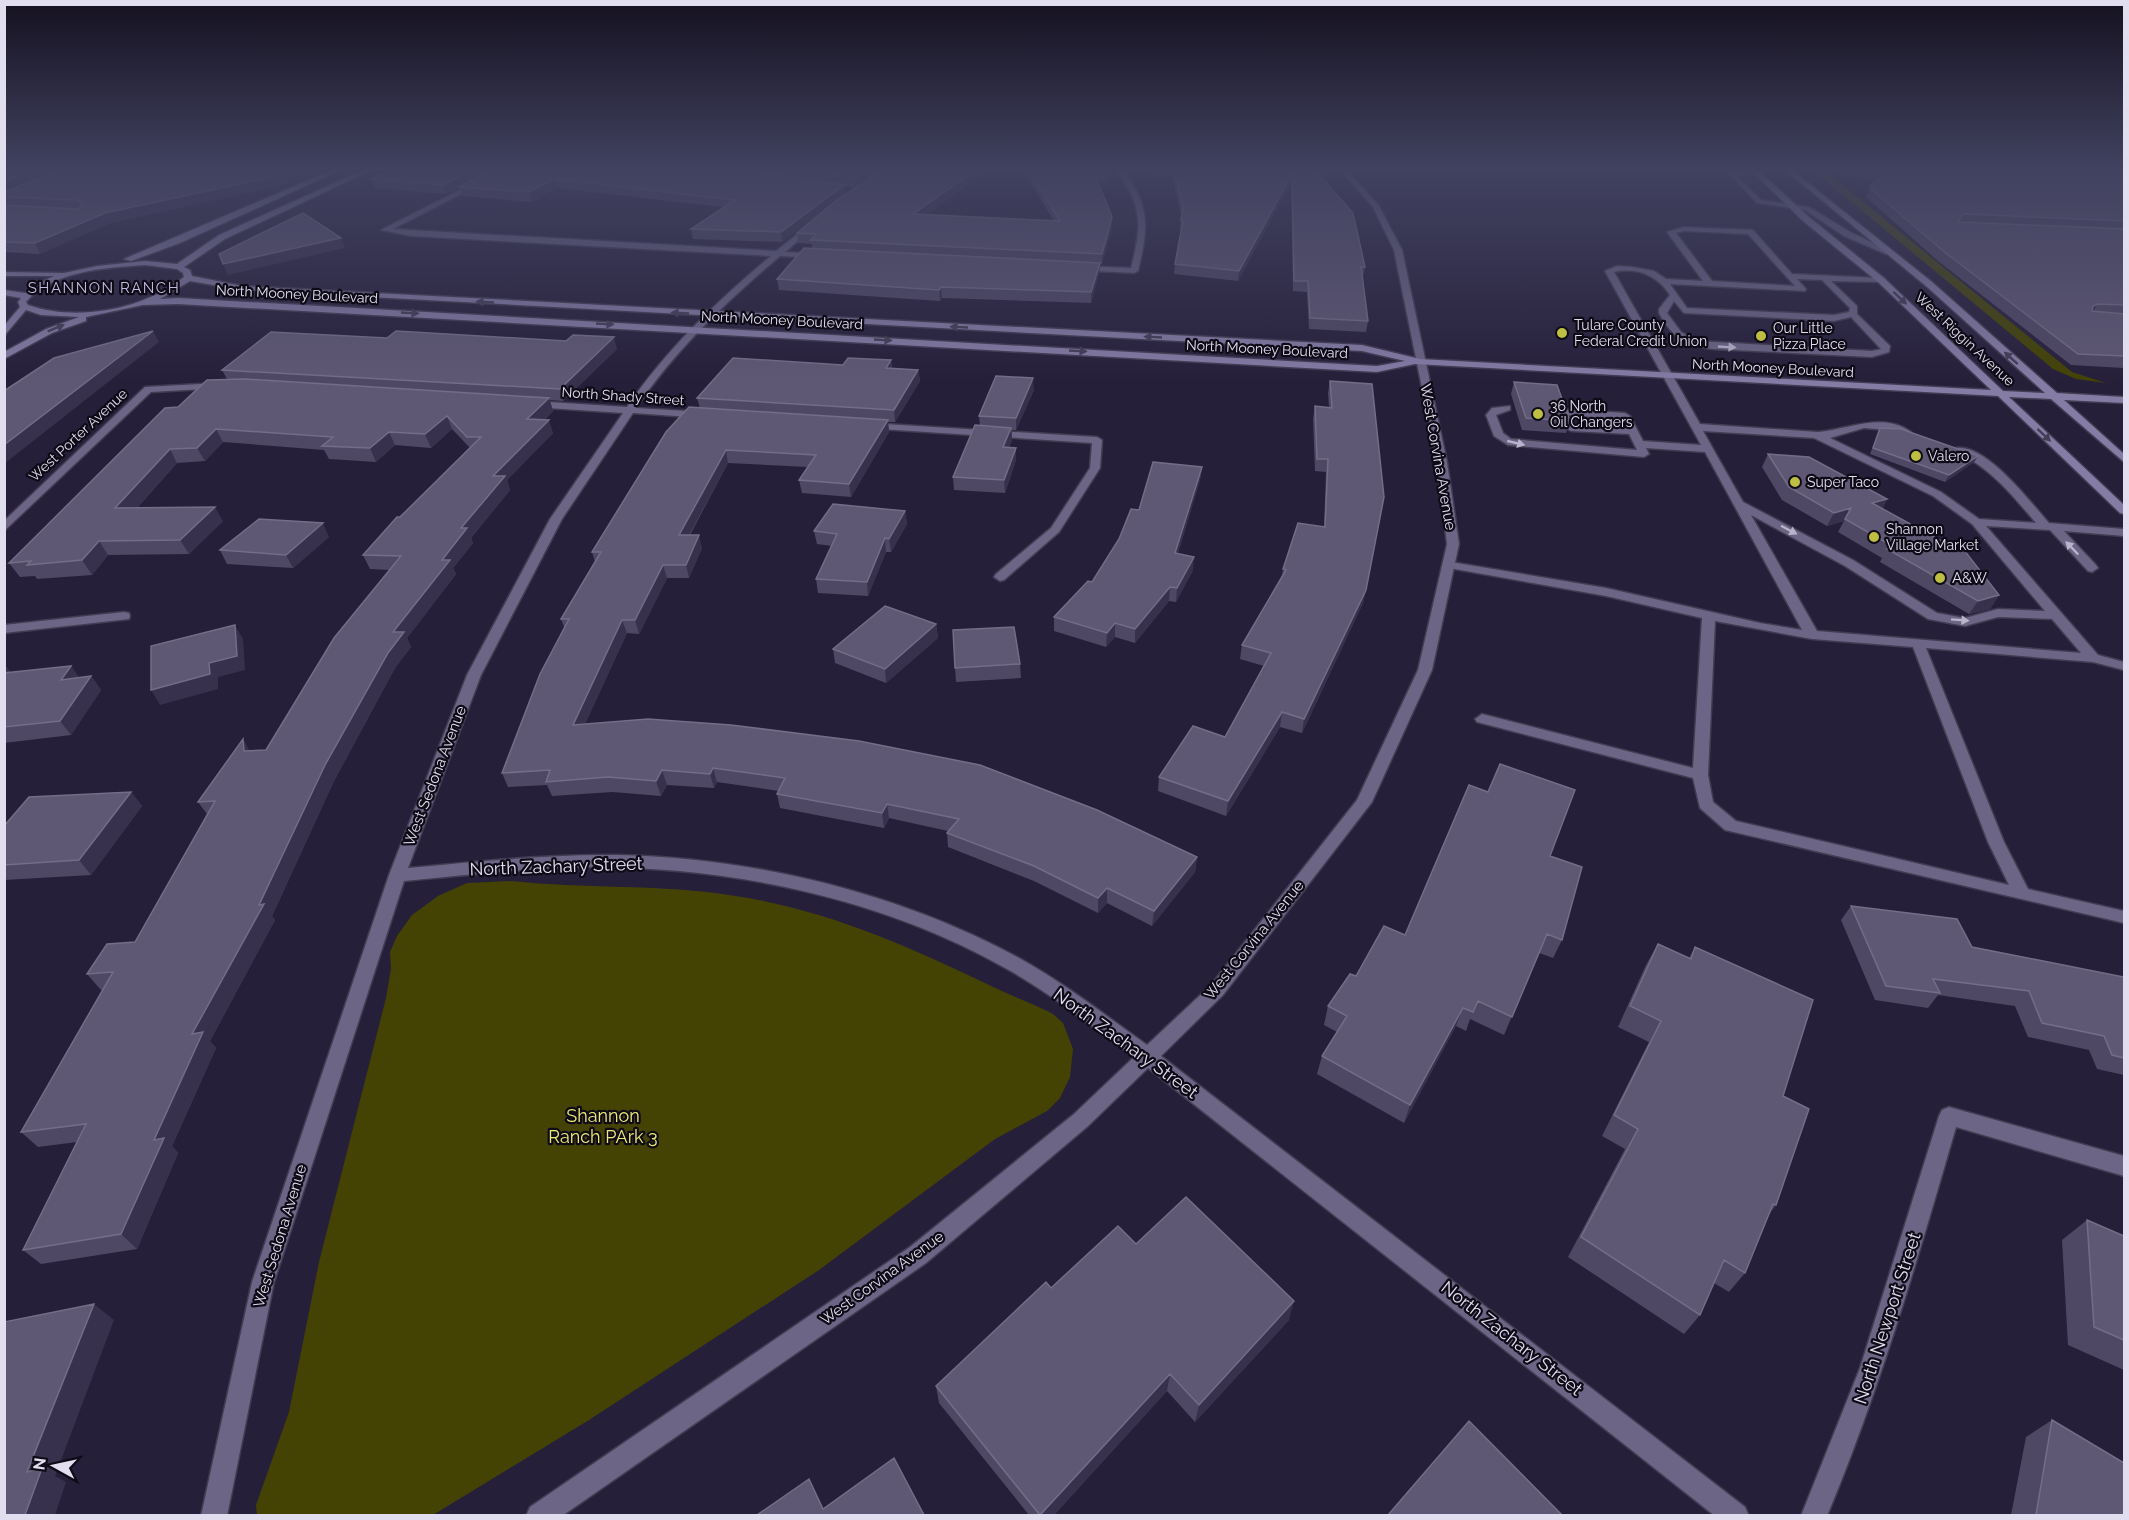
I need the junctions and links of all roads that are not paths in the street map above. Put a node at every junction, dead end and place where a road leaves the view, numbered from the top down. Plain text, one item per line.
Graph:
1 (177, 241) edge
2 (216, 241) edge
3 (538, 241) edge
4 (793, 241) edge
5 (1141, 241) edge
6 (1395, 241) edge
7 (1675, 241) edge
8 (1758, 241) edge
9 (1833, 241) edge
10 (1863, 241) edge
11 (1875, 241) edge
12 (1889, 252) junction
13 (776, 254) junction
14 (824, 256) edge
15 (179, 267) junction
16 (1074, 268) edge
17 (96, 269) junction
18 (4, 274) edge
19 (72, 274) junction
20 (1790, 276) junction
21 (188, 278) junction
22 (1824, 278) junction
23 (1881, 280) junction
24 (1665, 281) junction
25 (1710, 284) junction
26 (4, 292) edge
27 (1675, 295) junction
28 (26, 296) junction
29 (142, 303) junction
30 (24, 307) junction
31 (121, 308) junction
32 (709, 314) junction
33 (1853, 314) junction
34 (1834, 318) junction
35 (1862, 322) junction
36 (696, 329) junction
37 (4, 333) edge
38 (4, 356) edge
39 (1420, 362) junction
40 (1665, 375) junction
41 (233, 386) edge
42 (2002, 394) junction
43 (2054, 397) junction
44 (2124, 400) edge
45 (522, 403) edge
46 (628, 410) junction
47 (710, 415) edge
48 (1629, 423) junction
49 (862, 425) edge
50 (1494, 426) junction
51 (1694, 427) junction
52 (1816, 435) junction
53 (1921, 437) edge
54 (1707, 448) junction
55 (1953, 448) edge
56 (1641, 449) junction
57 (2124, 459) edge
58 (1737, 503) junction
59 (2124, 511) edge
60 (1976, 522) junction
61 (2050, 527) junction
62 (4, 528) edge
63 (2124, 532) edge
64 (1449, 564) junction
65 (2092, 568) dead end
66 (1000, 577) dead end
67 (2056, 615) junction
68 (124, 616) dead end
69 (1708, 616) junction
70 (4, 629) edge
71 (1812, 635) junction
72 (1918, 644) junction
73 (2093, 658) junction
74 (2124, 666) edge
75 (1482, 719) dead end
76 (1700, 775) junction
77 (397, 875) junction
78 (2022, 894) junction
79 (2124, 917) edge
80 (1147, 1056) junction
81 (2124, 1166) edge
82 (214, 1515) edge
83 (539, 1515) edge
84 (1736, 1515) edge
85 (1814, 1515) edge

1 - 17 street
2 - 15 street
3 - 13 street
4 - 13 street, West Sedona Avenue
5 - 16 street
6 - 39 street, West Corvina Avenue
7 - 25 street
8 - 20 street
9 - 23 street, West Riggin Avenue
10 - 12 street
11 - 12 street, West Riggin Avenue
43 -> 12 street, West Riggin Avenue
13 - 14 street
13 - 32 street, West Sedona Avenue
15 - 17 street
15 - 21 street
17 - 19 street
18 - 19 street
19 - 28 street
20 - 22 street
20 - 25 street
21 - 29 street
32 -> 21 street, North Mooney Boulevard
22 - 23 street
22 - 33 street
23 -> 42 street, West Riggin Avenue
24 - 25 street
24 - 27 street
24 - 40 street
26 - 28 street
27 - 34 street
27 -> 35 street
28 - 30 street
29 - 31 street
29 -> 36 street, North Mooney Boulevard
30 - 31 street
30 - 37 street
38 -> 31 street
32 - 36 street, West Sedona Avenue
39 -> 32 street, North Mooney Boulevard
33 - 34 street
33 - 35 street
34 - 35 street
36 -> 39 street, North Mooney Boulevard
36 - 46 street, West Sedona Avenue
39 - 40 street, North Mooney Boulevard
39 - 64 street, West Corvina Avenue
40 - 42 street, North Mooney Boulevard
40 - 51 street
41 - 62 street, West Porter Avenue
42 - 43 street, North Mooney Boulevard
42 -> 59 street, West Riggin Avenue
43 - 44 street, North Mooney Boulevard
43 - 57 street, West Riggin Avenue
45 - 46 street, North Shady Street
46 - 47 street, North Shady Street
46 - 77 street, West Sedona Avenue
48 - 48 street
48 - 56 street
49 - 66 street
50 - 50 street
50 -> 56 street
51 - 52 street
51 - 54 street
52 - 53 street
52 - 60 street
54 - 56 street
54 - 58 street
55 - 61 street
58 -> 67 street
58 - 71 street
60 - 61 street
60 - 67 street
61 - 63 street
65 -> 61 street
64 - 69 street
64 - 80 street, West Corvina Avenue
67 - 73 street
68 - 70 street
69 - 71 street
69 - 76 street
71 - 72 street
72 - 73 street
72 - 78 street
73 - 74 street
75 - 76 street
76 - 78 street
77 - 80 street, North Zachary Street
77 - 82 street, West Sedona Avenue
78 - 79 street
80 - 83 street, West Corvina Avenue
80 - 84 street, North Zachary Street
81 - 85 street, North Newport Street

